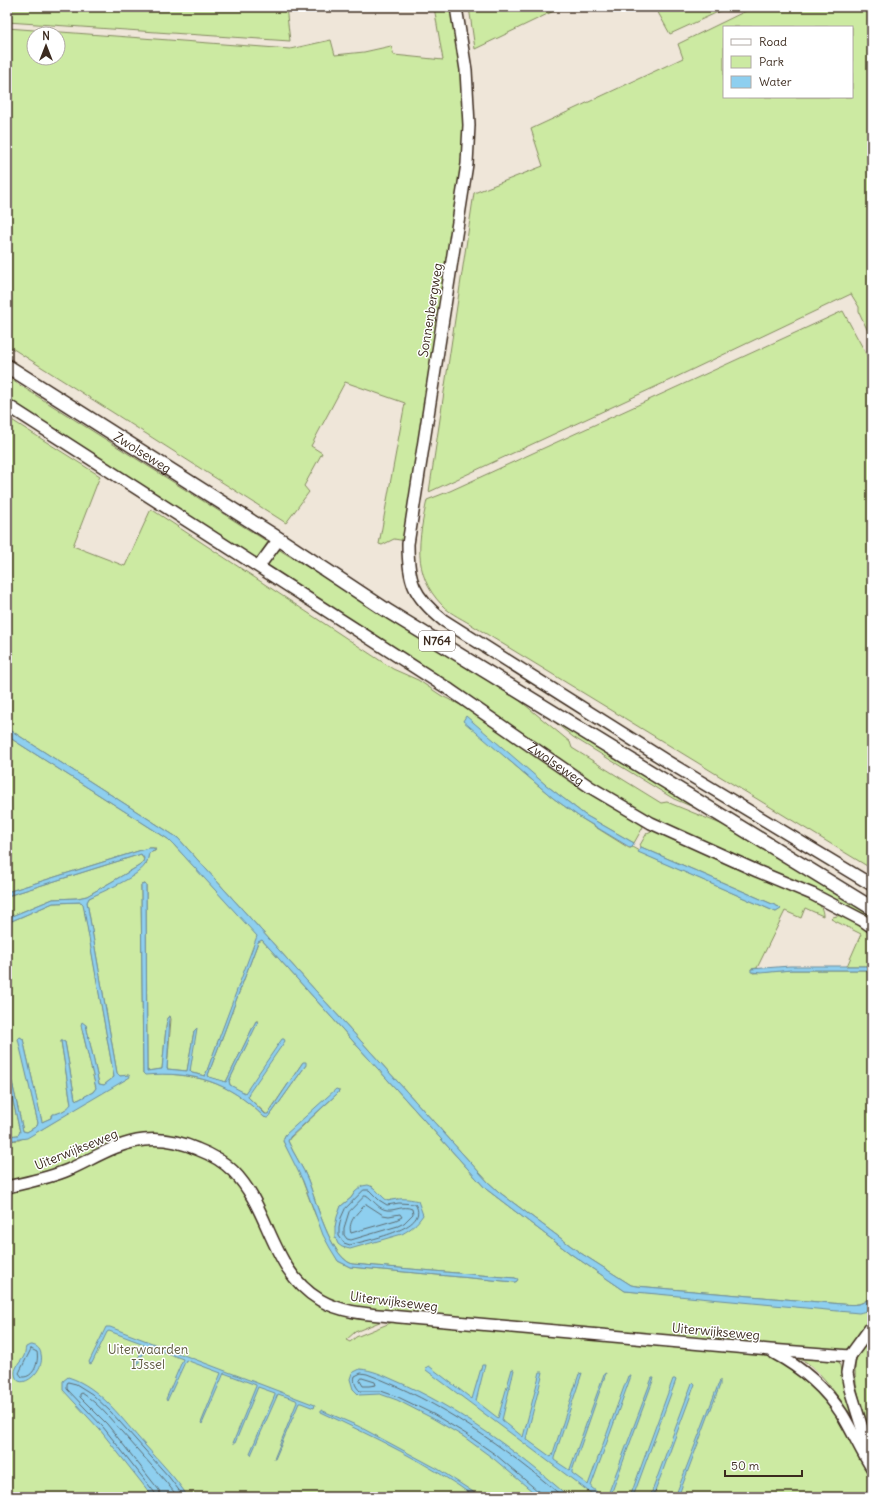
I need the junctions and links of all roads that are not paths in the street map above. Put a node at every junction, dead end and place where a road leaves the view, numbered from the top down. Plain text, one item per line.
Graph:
1 (456, 7) edge
2 (7, 366) edge
3 (7, 405) edge
4 (279, 539) junction
5 (259, 566) junction
6 (872, 885) edge
7 (872, 908) edge
8 (872, 927) edge
9 (7, 1187) edge
10 (872, 1326) edge
11 (770, 1350) junction
12 (850, 1356) junction
13 (872, 1468) edge

1 - 6 street, Sonnenbergweg
2 - 4 main road, Zwolseweg / N764
3 - 5 street, Zwolseweg
4 - 5 street
4 - 7 main road, Zwolseweg / N764
5 - 8 street, Zwolseweg
9 - 11 street, Uiterwijkseweg
10 - 12 street
11 - 12 street, Uiterwijkseweg
11 - 13 street, Uiterwijkseweg
12 - 13 street

